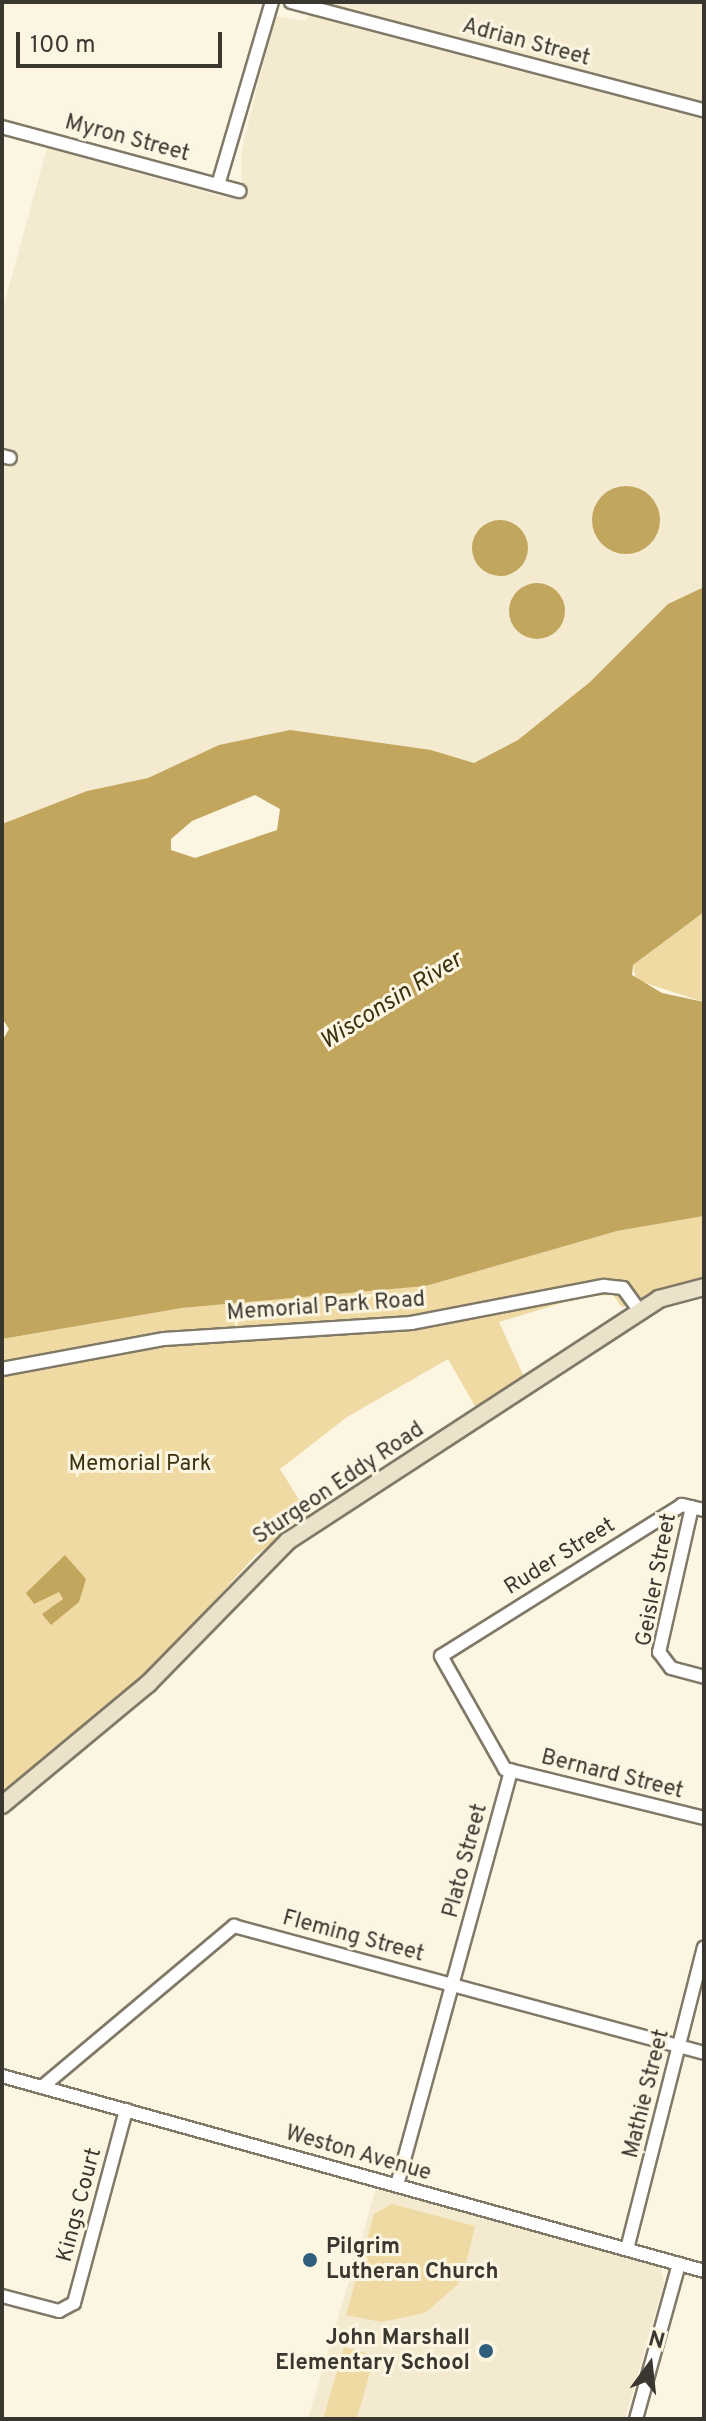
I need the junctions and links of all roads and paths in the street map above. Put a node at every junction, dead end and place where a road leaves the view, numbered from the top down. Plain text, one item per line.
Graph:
1 (272, 2) edge
2 (291, 2) edge
3 (704, 110) edge
4 (2, 127) edge
5 (218, 185) junction
6 (240, 191) dead end
7 (704, 1287) edge
8 (640, 1311) junction
9 (2, 1369) edge
10 (698, 1508) edge
11 (704, 1677) edge
12 (511, 1770) junction
13 (2, 1805) edge
14 (704, 1818) edge
15 (704, 1948) edge
16 (453, 1985) junction
17 (680, 2047) junction
18 (704, 2053) edge
19 (2, 2076) edge
20 (42, 2087) junction
21 (126, 2110) junction
22 (397, 2185) junction
23 (627, 2249) junction
24 (679, 2264) junction
25 (704, 2271) edge
26 (2, 2296) edge
27 (636, 2419) edge

1 - 5 street
2 - 3 street, Adrian Street
4 - 5 street, Myron Street
5 - 6 street, Myron Street
7 - 8 street, Sturgeon Eddy Road
8 - 9 street, Memorial Park Road
8 - 13 street, Sturgeon Eddy Road
10 - 11 street, Geisler Street
10 - 12 street, Ruder Street
12 - 14 street, Bernard Street
12 - 16 street, Plato Street
15 - 17 street, Mathie Street
16 - 17 street, Fleming Street
16 - 20 street, Fleming Street
16 - 22 street, Plato Street
17 - 18 street, Fleming Street
17 - 23 street, Mathie Street
19 - 20 street, Weston Avenue
20 - 21 street, Weston Avenue
21 - 22 street, Weston Avenue
21 - 26 street, Kings Court
22 - 23 street, Weston Avenue
23 - 24 street, Weston Avenue
24 - 25 street, Weston Avenue
24 - 27 street

